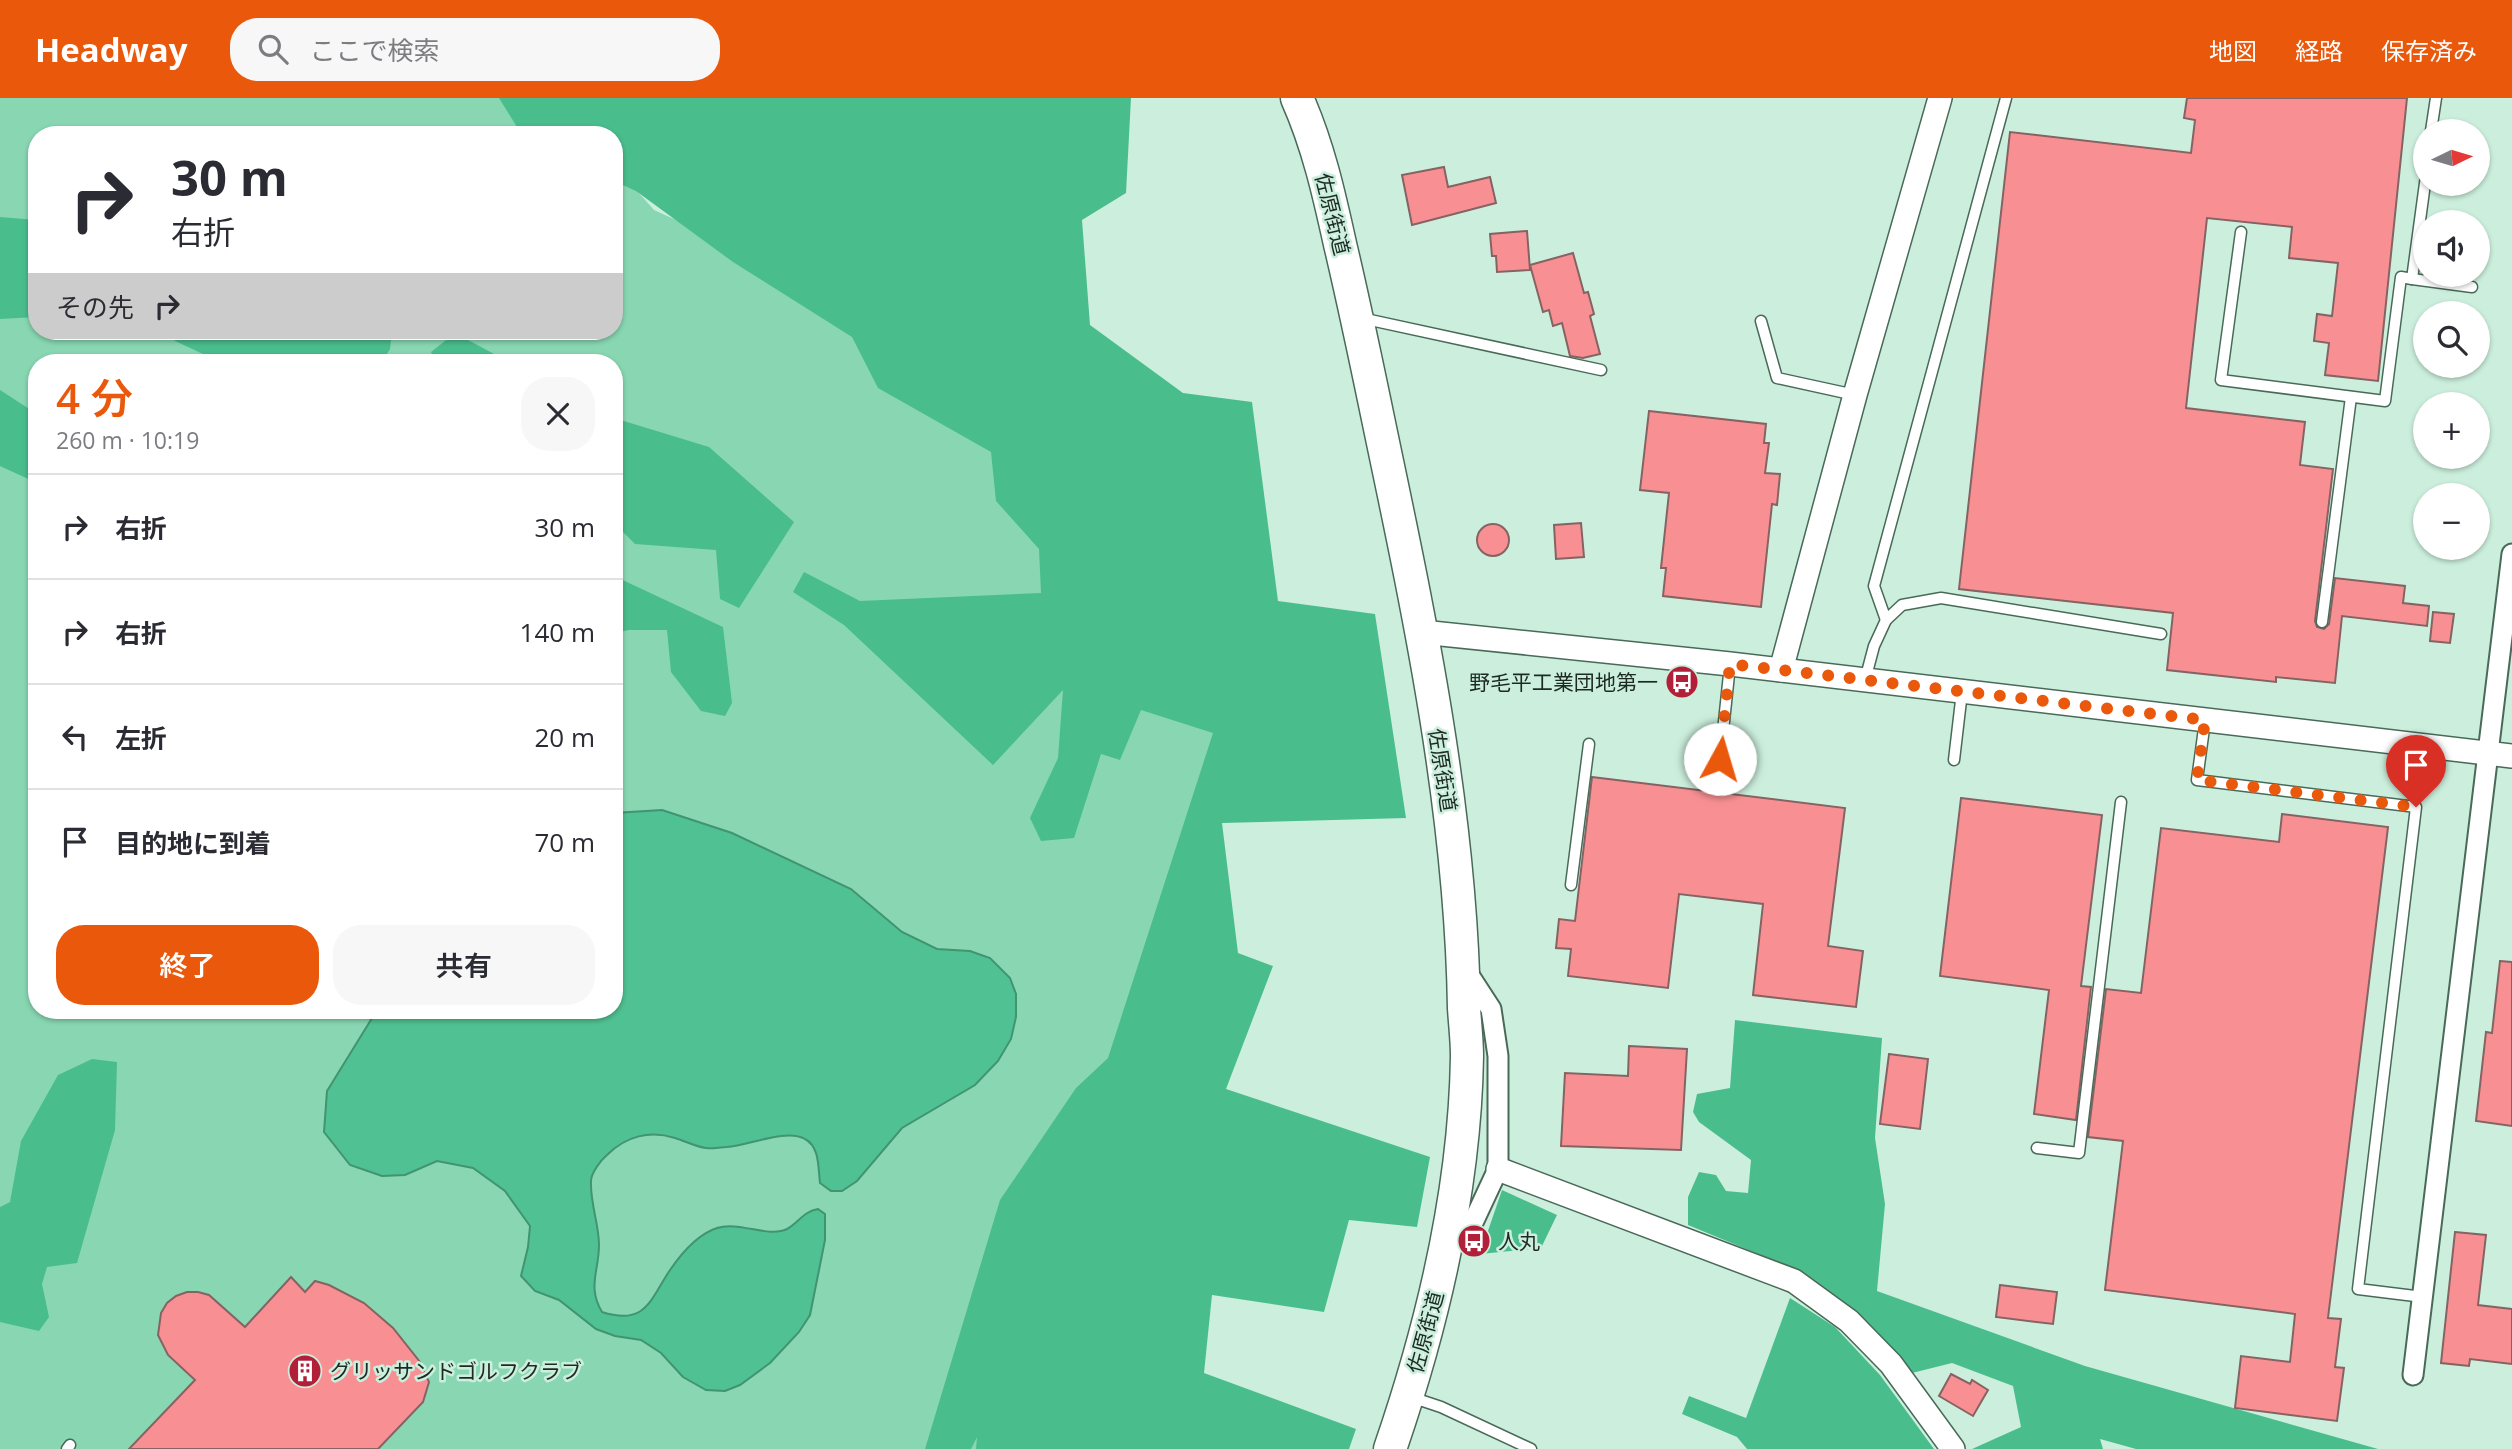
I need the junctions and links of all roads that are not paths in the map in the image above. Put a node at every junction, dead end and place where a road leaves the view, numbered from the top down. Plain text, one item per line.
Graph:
1 (1297, 98) edge
2 (1940, 98) edge
3 (2006, 98) edge
4 (2436, 98) edge
5 (2433, 119) edge
6 (2423, 196) edge
7 (2241, 232) dead end
8 (2412, 279) joint
9 (1357, 317) junction
10 (1762, 321) dead end
11 (1601, 370) dead end
12 (1855, 395) junction
13 (2351, 397) junction
14 (2512, 554) edge
15 (1886, 620) junction
16 (2322, 622) dead end
17 (1422, 632) junction
18 (2161, 634) dead end
19 (1730, 664) junction
20 (1781, 670) junction
21 (1865, 680) junction
22 (1962, 692) junction
23 (2205, 720) junction
24 (1589, 744) dead end
25 (2489, 754) junction
26 (2512, 756) edge
27 (1720, 759) dead end
28 (1954, 760) dead end
29 (2121, 802) dead end
30 (1571, 885) dead end
31 (1464, 968) junction
32 (2037, 1148) dead end
33 (1498, 1169) junction
34 (1447, 1237) junction
35 (2423, 1297) junction
36 (2413, 1376) dead end
37 (1407, 1396) junction
38 (1390, 1449) edge
39 (1531, 1449) edge
40 (1953, 1449) edge

1 - 9 highway, 佐原街道
2 - 12 street
3 - 15 lane
4 - 5 lane
6 - 8 lane
7 - 13 lane
8 - 13 lane
9 - 11 lane
9 - 17 highway, 佐原街道
10 - 12 lane
12 - 20 street
13 - 16 lane
14 - 25 street
15 - 18 lane
15 - 21 lane
17 - 19 street
17 - 31 highway, 佐原街道
19 - 20 street
19 - 27 lane
20 - 21 street
21 - 22 street
22 - 23 street
22 - 28 lane
23 - 25 street
23 - 35 lane
24 - 30 lane
25 - 26 street
25 - 35 street
29 - 32 lane
31 - 33 street
31 - 34 highway, 佐原街道
33 - 34 street
33 - 40 street
34 - 37 highway, 佐原街道
35 - 36 street
37 - 38 highway, 佐原街道
37 - 39 lane

